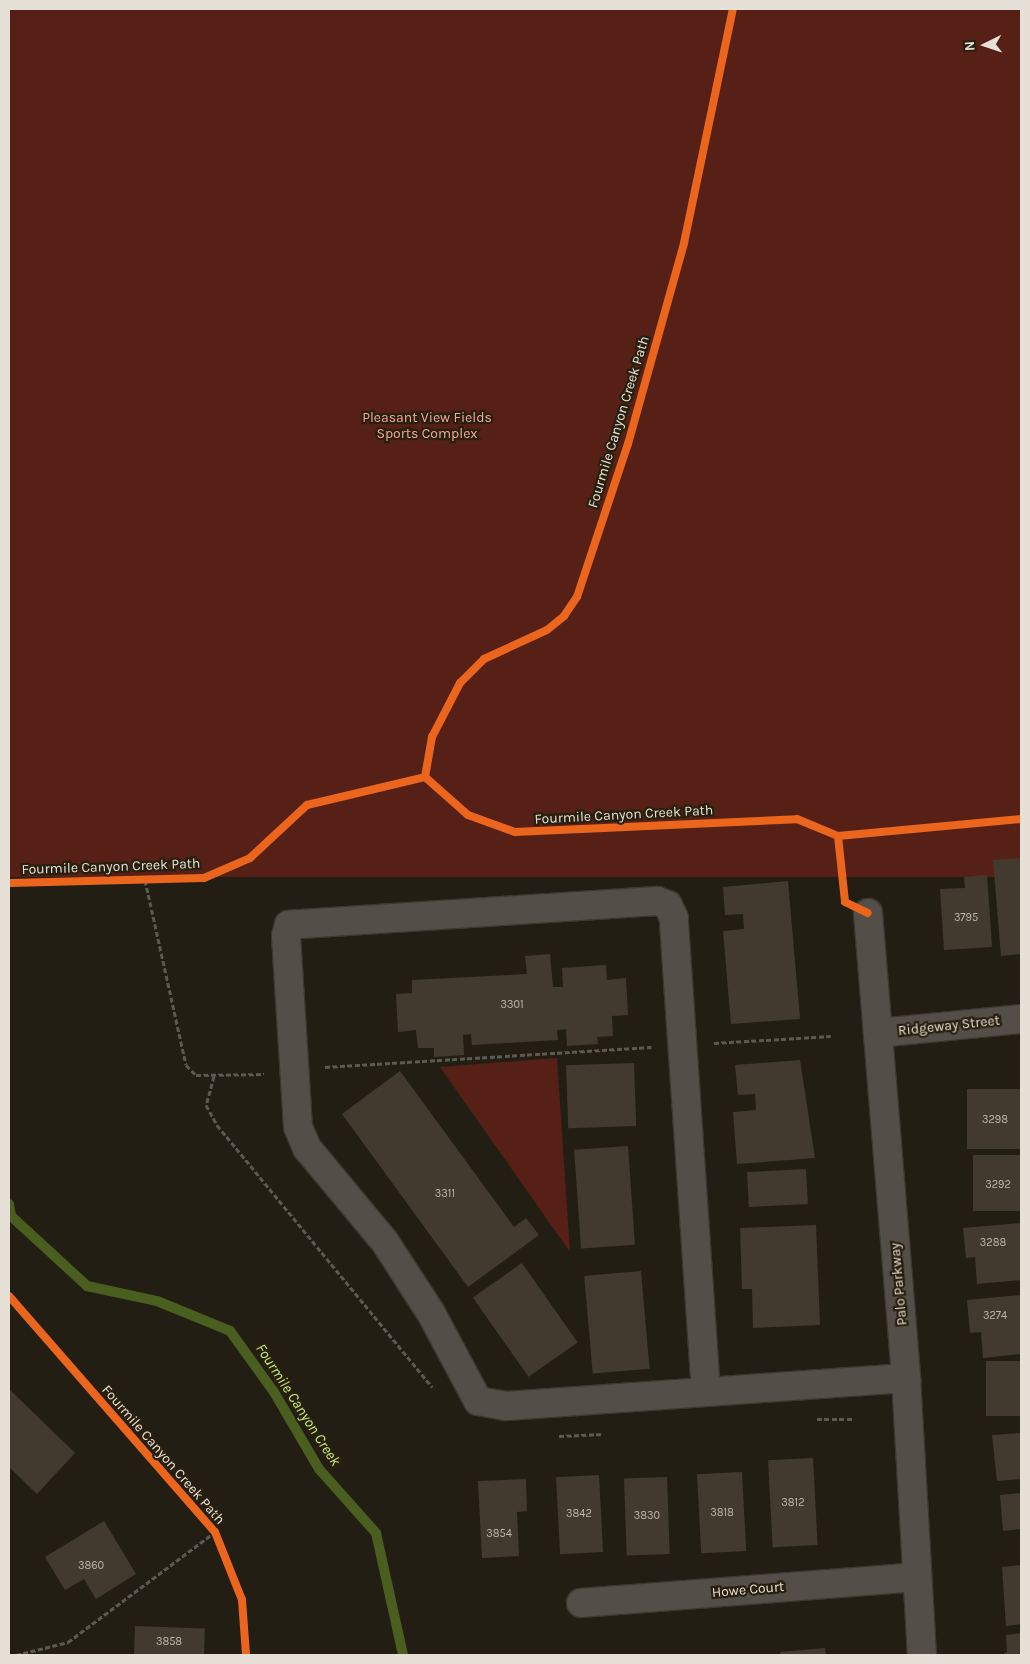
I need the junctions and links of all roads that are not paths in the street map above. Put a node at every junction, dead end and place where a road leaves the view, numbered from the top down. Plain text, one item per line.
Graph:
1 (868, 913) dead end
2 (1021, 1019) edge
3 (878, 1033) junction
4 (906, 1378) junction
5 (706, 1392) junction
6 (916, 1577) junction
7 (581, 1604) dead end
8 (922, 1655) edge

1 - 3 street, Palo Parkway
2 - 3 street, Ridgeway Street
3 - 4 street, Palo Parkway
4 - 5 street
4 - 6 street, Palo Parkway
5 - 5 street
6 - 7 street, Howe Court
6 - 8 street, Palo Parkway

